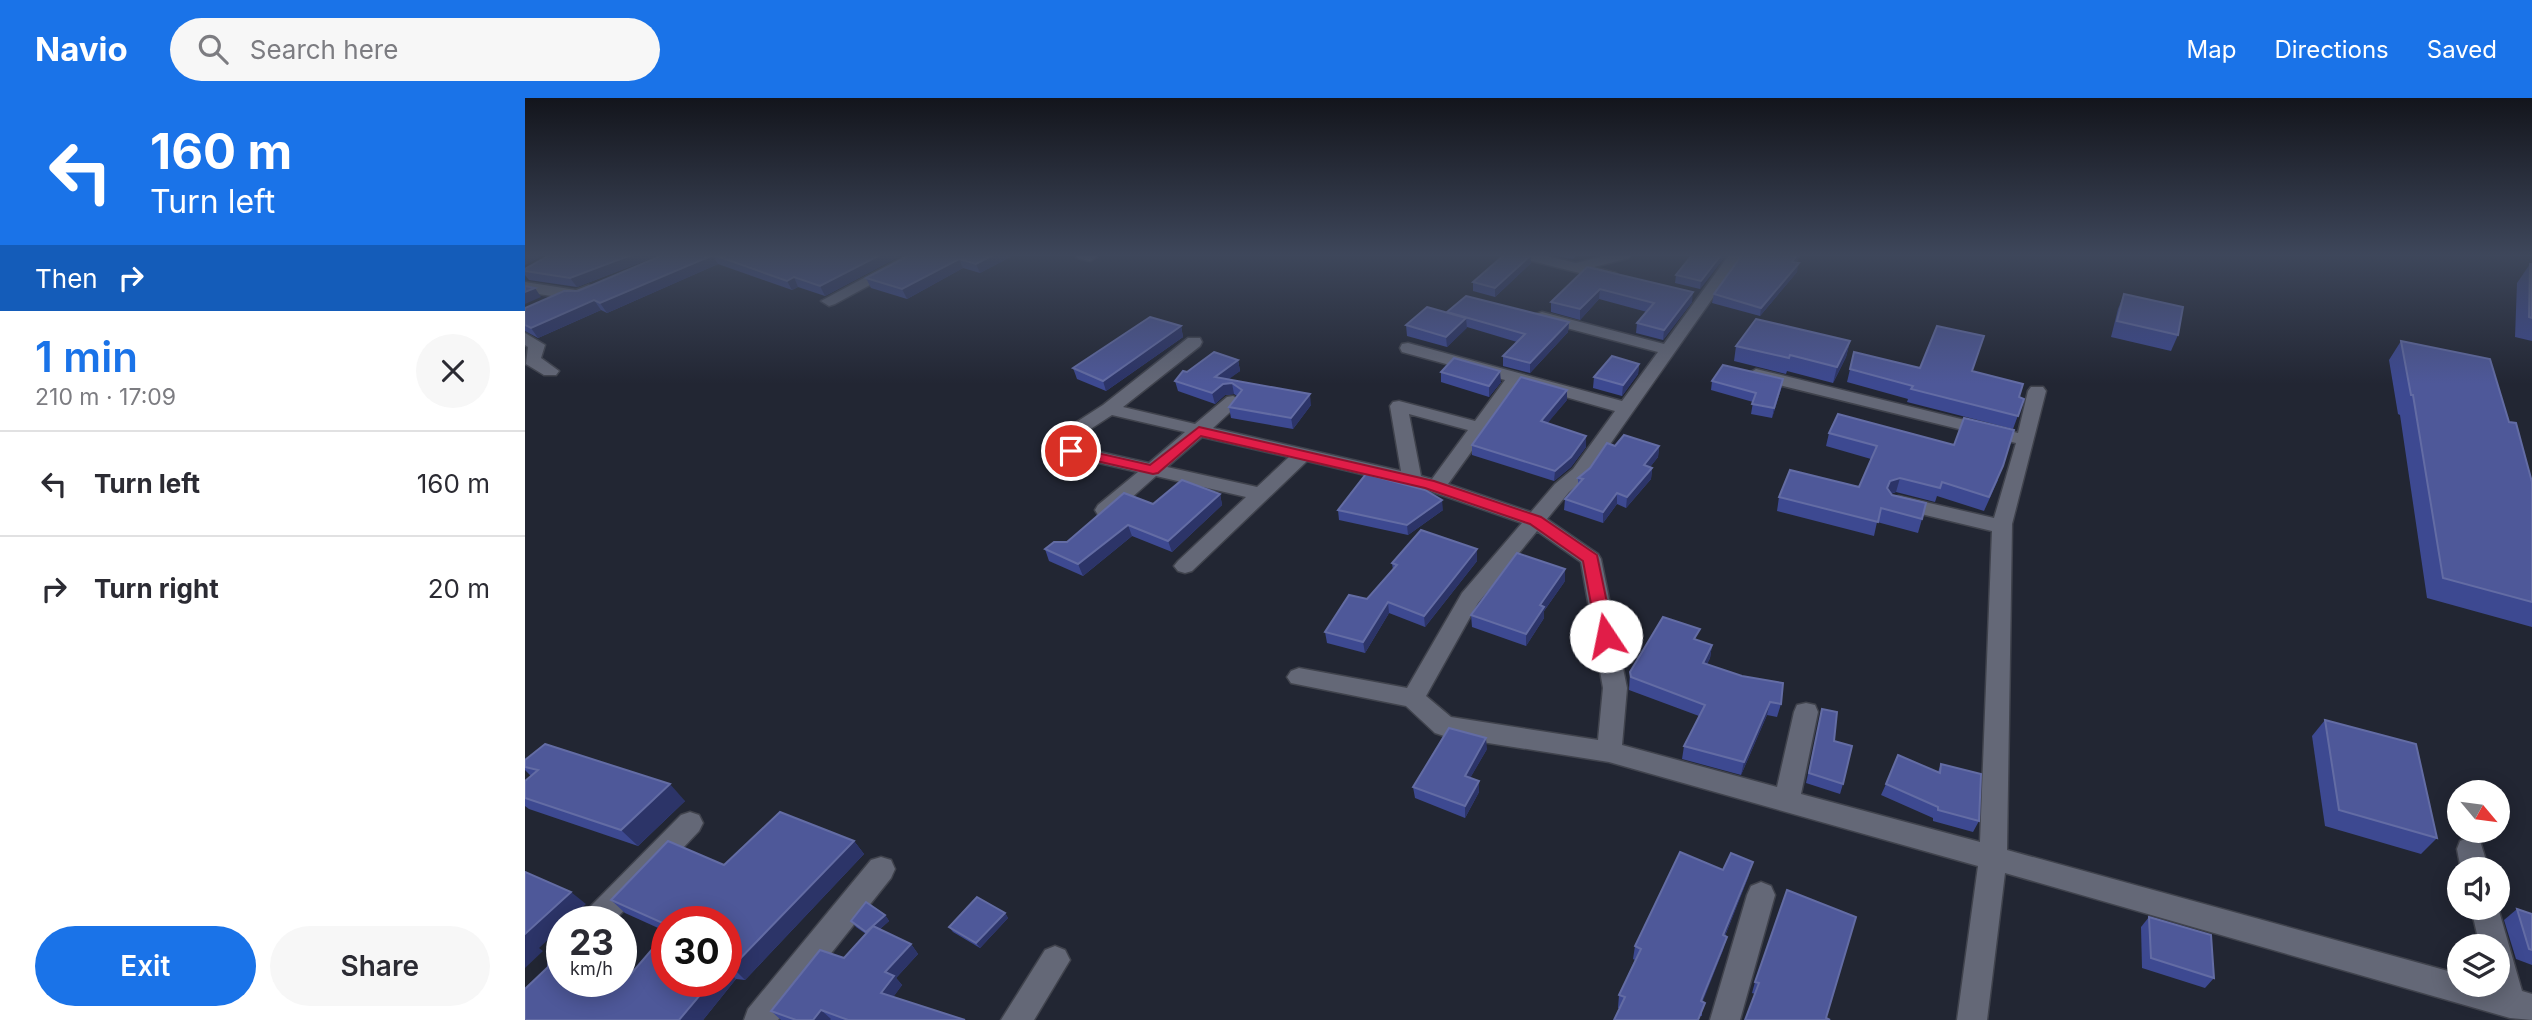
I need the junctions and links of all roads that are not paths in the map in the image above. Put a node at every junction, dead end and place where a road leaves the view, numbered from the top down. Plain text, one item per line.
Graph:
1 (558, 298) edge
2 (837, 298) edge
3 (1698, 298) edge
4 (829, 302) dead end
5 (536, 308) edge
6 (1520, 312) edge
7 (525, 338) edge
8 (1194, 342) dead end
9 (1408, 348) dead end
10 (1669, 350) junction
11 (1739, 370) edge
12 (550, 371) dead end
13 (1517, 376) junction
14 (2036, 391) dead end
15 (1233, 401) edge
16 (1626, 408) junction
17 (1109, 409) junction
18 (1480, 428) junction
19 (1199, 431) junction
20 (2026, 440) junction
21 (1301, 456) junction
22 (1153, 470) junction
23 (1412, 480) junction
24 (1436, 486) junction
25 (1261, 494) junction
26 (1895, 501) edge
27 (1093, 520) edge
28 (1535, 520) junction
29 (2002, 527) junction
30 (1185, 566) dead end
31 (1300, 677) dead end
32 (1413, 698) junction
33 (1806, 712) dead end
34 (1609, 752) junction
35 (1787, 801) junction
36 (690, 823) dead end
37 (1993, 858) junction
38 (881, 869) dead end
39 (1761, 895) dead end
40 (610, 906) edge
41 (1055, 960) dead end
42 (2510, 982) edge
43 (2521, 1006) edge
44 (759, 1020) edge
45 (1016, 1020) edge
46 (1724, 1020) edge
47 (1972, 1020) edge

1 - 5 street
2 - 4 street
3 - 10 street
6 - 10 street
7 - 12 street
8 - 17 street
9 - 13 street
10 - 16 street
11 - 20 street
13 - 16 street
13 - 18 street
14 - 20 street
15 - 19 street
16 - 28 street
17 - 19 street
17 - 22 street
18 - 23 street
18 - 24 street
19 - 21 street
19 - 22 street
20 - 29 street
21 - 23 street
21 - 25 street
22 - 25 street
22 - 27 street
23 - 24 street
24 - 28 street
25 - 30 street
26 - 29 street
28 - 32 street
28 - 34 street
29 - 37 street
31 - 32 street
32 - 34 street
33 - 35 street
34 - 35 street
35 - 37 street
36 - 40 street
37 - 43 street
37 - 47 street
38 - 44 street
39 - 46 street
41 - 45 street
42 - 43 street

